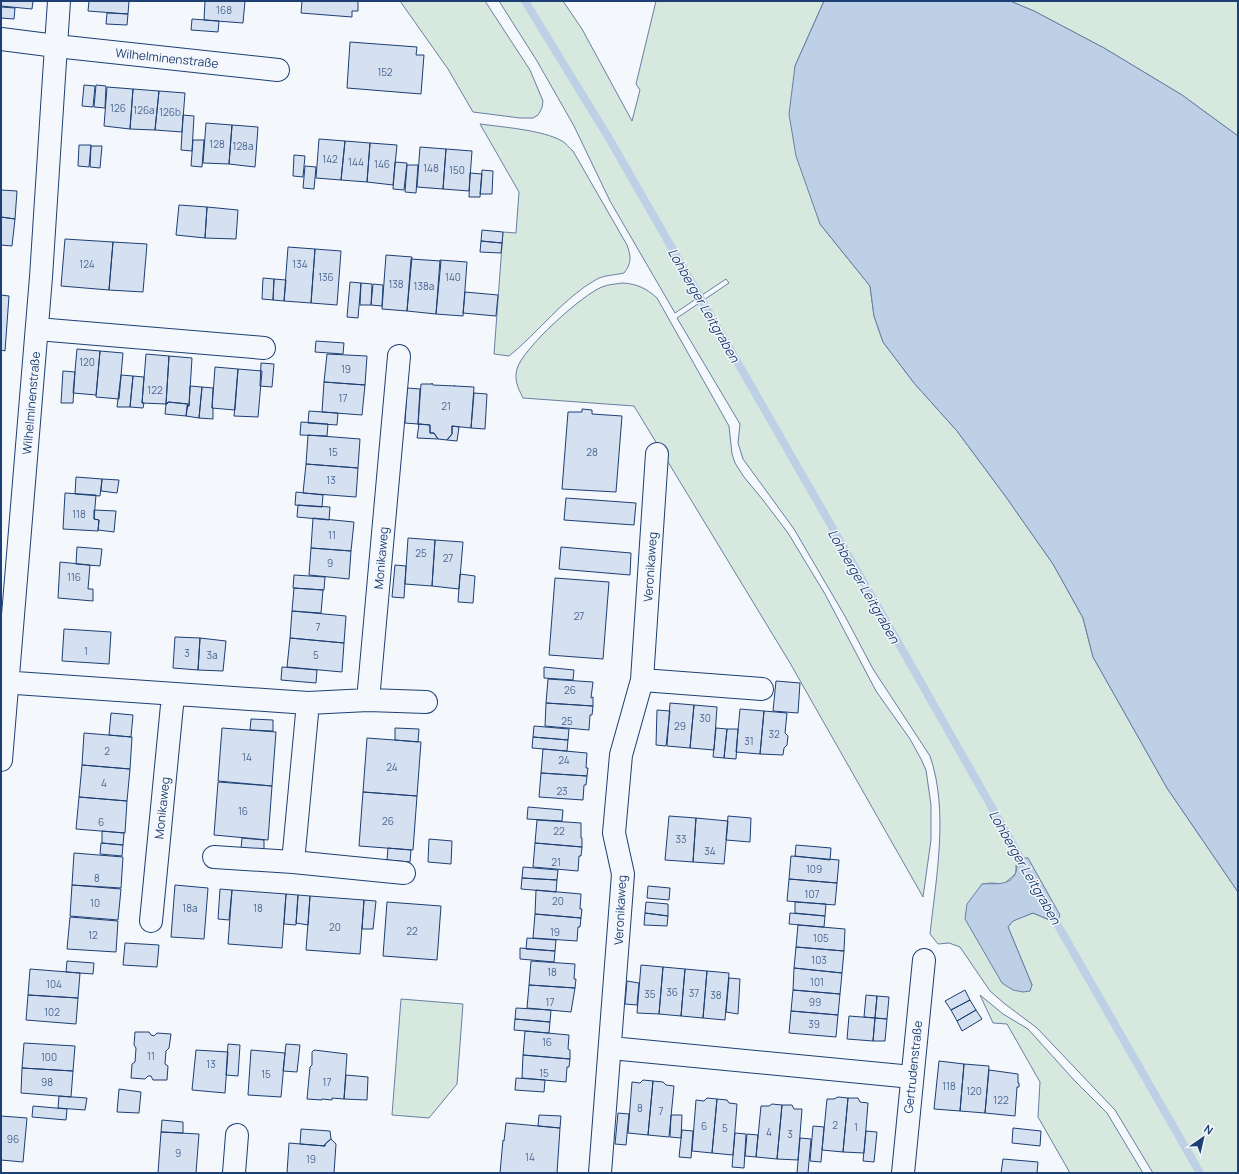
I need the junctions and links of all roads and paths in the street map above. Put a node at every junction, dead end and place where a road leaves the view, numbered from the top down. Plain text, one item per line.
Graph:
1 (59, 1) edge
2 (1, 40) edge
3 (56, 46) junction
4 (278, 70) dead end
5 (37, 329) junction
6 (264, 348) dead end
7 (399, 356) dead end
8 (657, 454) dead end
9 (642, 680) junction
10 (4, 683) edge
11 (762, 689) dead end
12 (173, 694) junction
13 (368, 700) junction
14 (426, 702) dead end
15 (308, 703) junction
16 (1, 760) edge
17 (214, 857) dead end
18 (293, 862) junction
19 (404, 874) dead end
20 (151, 921) dead end
21 (924, 960) dead end
22 (610, 1048) junction
23 (912, 1077) junction
24 (237, 1135) dead end
25 (234, 1173) edge
26 (600, 1173) edge
27 (903, 1173) edge

1 - 3 street, Wilhelminenstraße
2 - 3 street, Wilhelminenstraße
3 - 4 street, Wilhelminenstraße
3 - 5 street, Wilhelminenstraße
5 - 6 street
5 - 10 street, Wilhelminenstraße
7 - 13 street, Monikaweg
8 - 9 street, Veronikaweg
9 - 11 street
9 - 22 street, Veronikaweg
10 - 12 street
10 - 16 street, Wilhelminenstraße
12 - 15 street
12 - 20 street, Monikaweg
13 - 14 street
13 - 15 street
15 - 18 street
17 - 18 street
18 - 19 street
21 - 23 street, Gertrudenstraße
22 - 23 street
22 - 26 street, Veronikaweg
23 - 27 street, Gertrudenstraße
24 - 25 street

